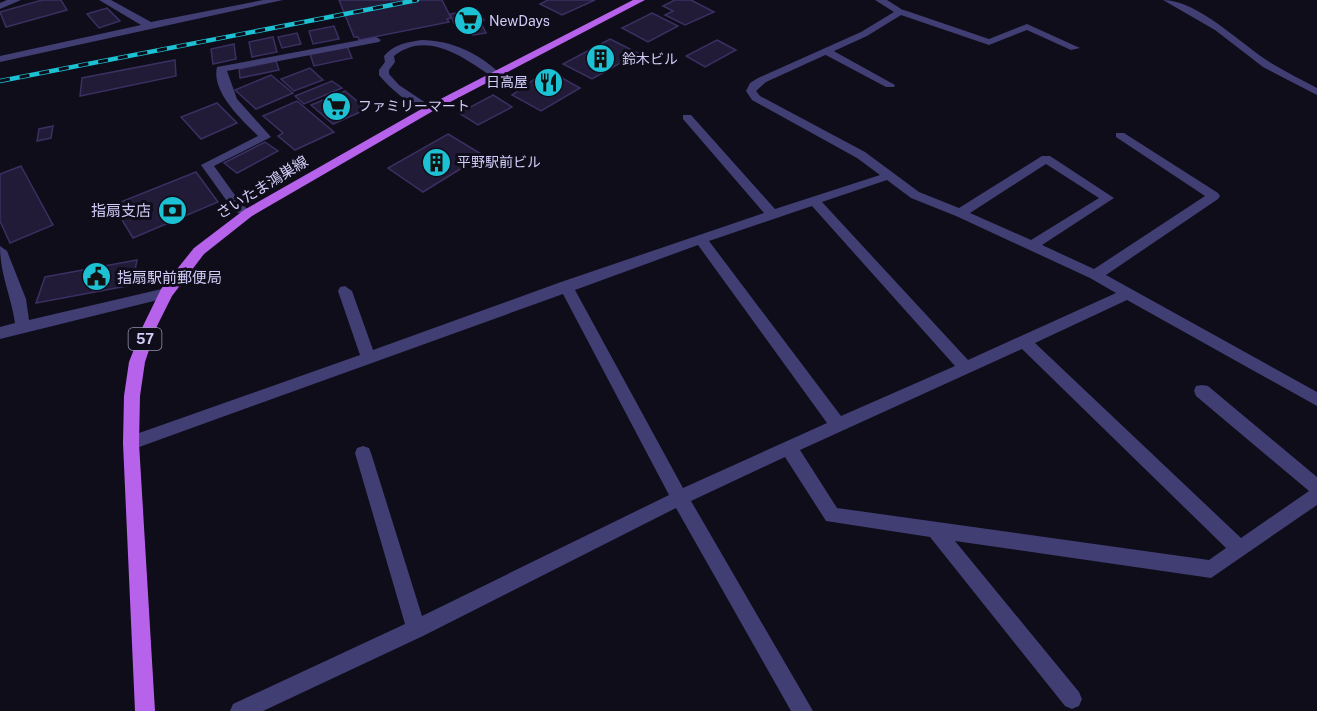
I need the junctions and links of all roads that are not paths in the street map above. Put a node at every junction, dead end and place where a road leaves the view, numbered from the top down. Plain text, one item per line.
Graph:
1 (16, 0) edge
2 (104, 0) edge
3 (278, 0) edge
4 (640, 0) edge
5 (880, 0) edge
6 (1168, 0) edge
7 (0, 6) edge
8 (901, 12) junction
9 (150, 26) junction
10 (401, 48) junction
11 (1075, 48) dead end
12 (826, 51) junction
13 (0, 59) edge
14 (495, 74) junction
15 (890, 85) dead end
16 (1317, 92) edge
17 (429, 109) junction
18 (687, 117) dead end
19 (1120, 135) dead end
20 (888, 176) junction
21 (814, 201) junction
22 (248, 213) junction
23 (960, 213) junction
24 (772, 215) junction
25 (701, 239) junction
26 (1031, 246) junction
27 (0, 251) edge
28 (1095, 275) junction
29 (566, 286) junction
30 (345, 291) dead end
31 (166, 293) junction
32 (1126, 294) junction
33 (23, 327) junction
34 (0, 333) edge
35 (1024, 342) junction
36 (368, 357) junction
37 (966, 368) junction
38 (1202, 391) dead end
39 (1317, 400) edge
40 (839, 426) junction
41 (131, 443) junction
42 (789, 448) junction
43 (363, 453) dead end
44 (1317, 487) edge
45 (1317, 495) edge
46 (679, 497) junction
47 (933, 529) junction
48 (1239, 548) junction
49 (416, 629) junction
50 (1072, 699) dead end
51 (146, 711) edge
52 (240, 711) edge
53 (803, 711) edge

1 - 7 street
2 - 9 street
3 - 9 street
4 - 14 main road, さいたま鴻巣線 / 57
5 - 8 street
6 - 16 street
8 - 11 street
8 - 12 street
9 - 13 street
10 - 14 street
10 - 17 street
10 - 22 street
12 - 15 street
12 - 20 street
14 - 17 main road, さいたま鴻巣線 / 57
17 - 22 main road, さいたま鴻巣線 / 57
18 - 24 street
19 - 28 street
20 - 21 street
20 - 23 street
21 - 24 street
21 - 37 street
22 - 31 main road, さいたま鴻巣線 / 57
23 - 26 street
23 - 26 street
24 - 25 street
25 - 29 street
25 - 40 street
26 - 28 street
27 - 33 street
28 - 32 street
29 - 36 street
29 - 46 street
30 - 36 street
31 - 33 street
31 - 41 main road, さいたま鴻巣線 / 57
32 - 35 street
32 - 39 street
33 - 34 street
35 - 37 street
35 - 48 street
36 - 41 street
37 - 40 street
38 - 44 street
40 - 42 street
41 - 51 main road, さいたま鴻巣線 / 57
42 - 46 street
42 - 47 street
43 - 49 street
45 - 48 street
46 - 49 street
46 - 53 street
47 - 48 street
47 - 50 street
49 - 52 street

